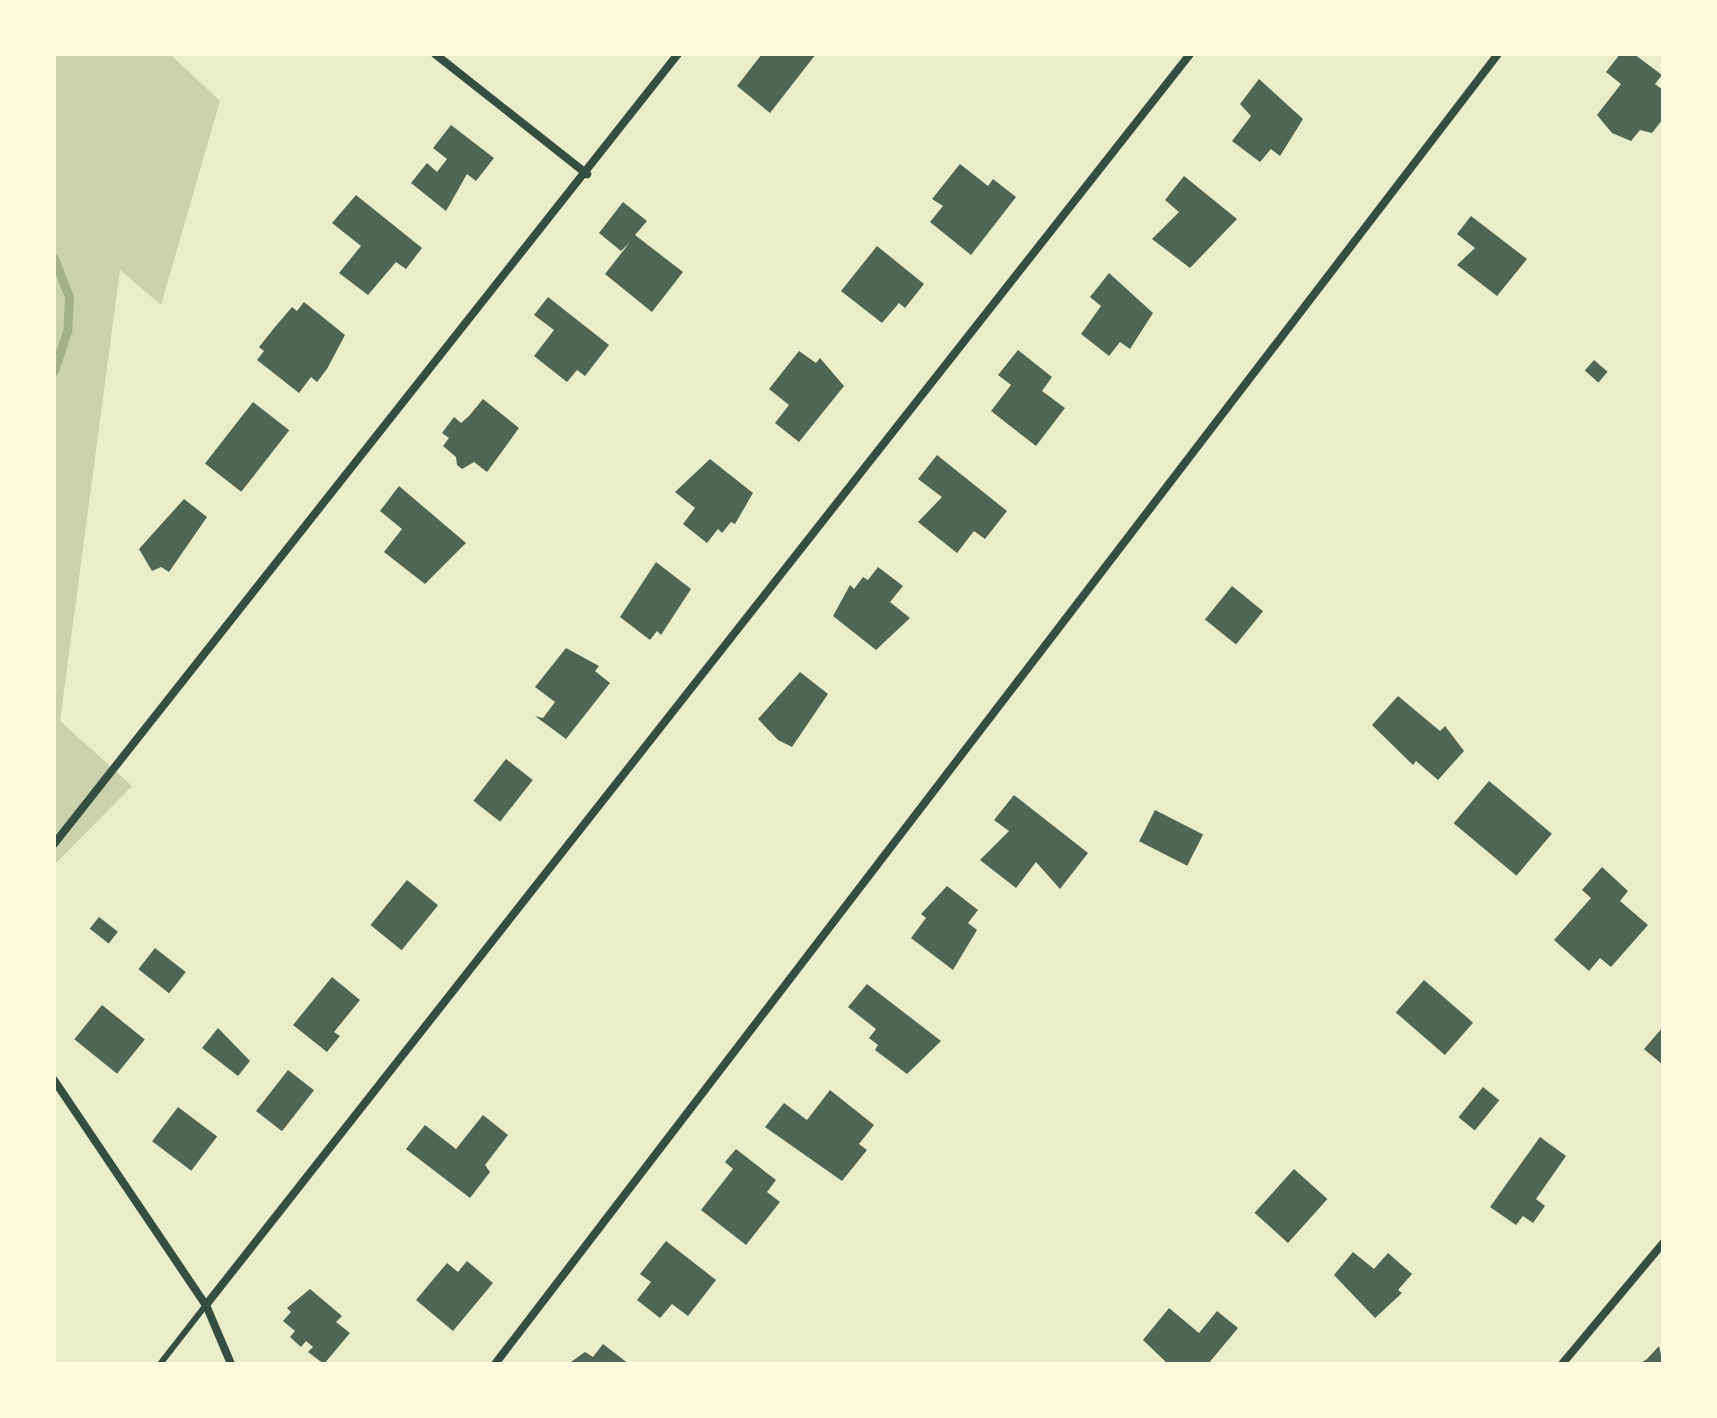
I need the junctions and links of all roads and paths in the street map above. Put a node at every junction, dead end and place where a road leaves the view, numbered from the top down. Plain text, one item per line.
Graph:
1 (435, 54) edge
2 (678, 54) edge
3 (1190, 54) edge
4 (1498, 54) edge
5 (587, 174) junction
6 (54, 844) edge
7 (54, 1080) edge
8 (1663, 1243) edge
9 (206, 1305) junction
10 (160, 1364) edge
11 (231, 1364) edge
12 (495, 1364) edge
13 (1562, 1364) edge

1 - 5 street
2 - 5 street
3 - 9 street
4 - 12 street
5 - 6 street
7 - 9 street
8 - 13 street
9 - 10 lane
9 - 11 street

